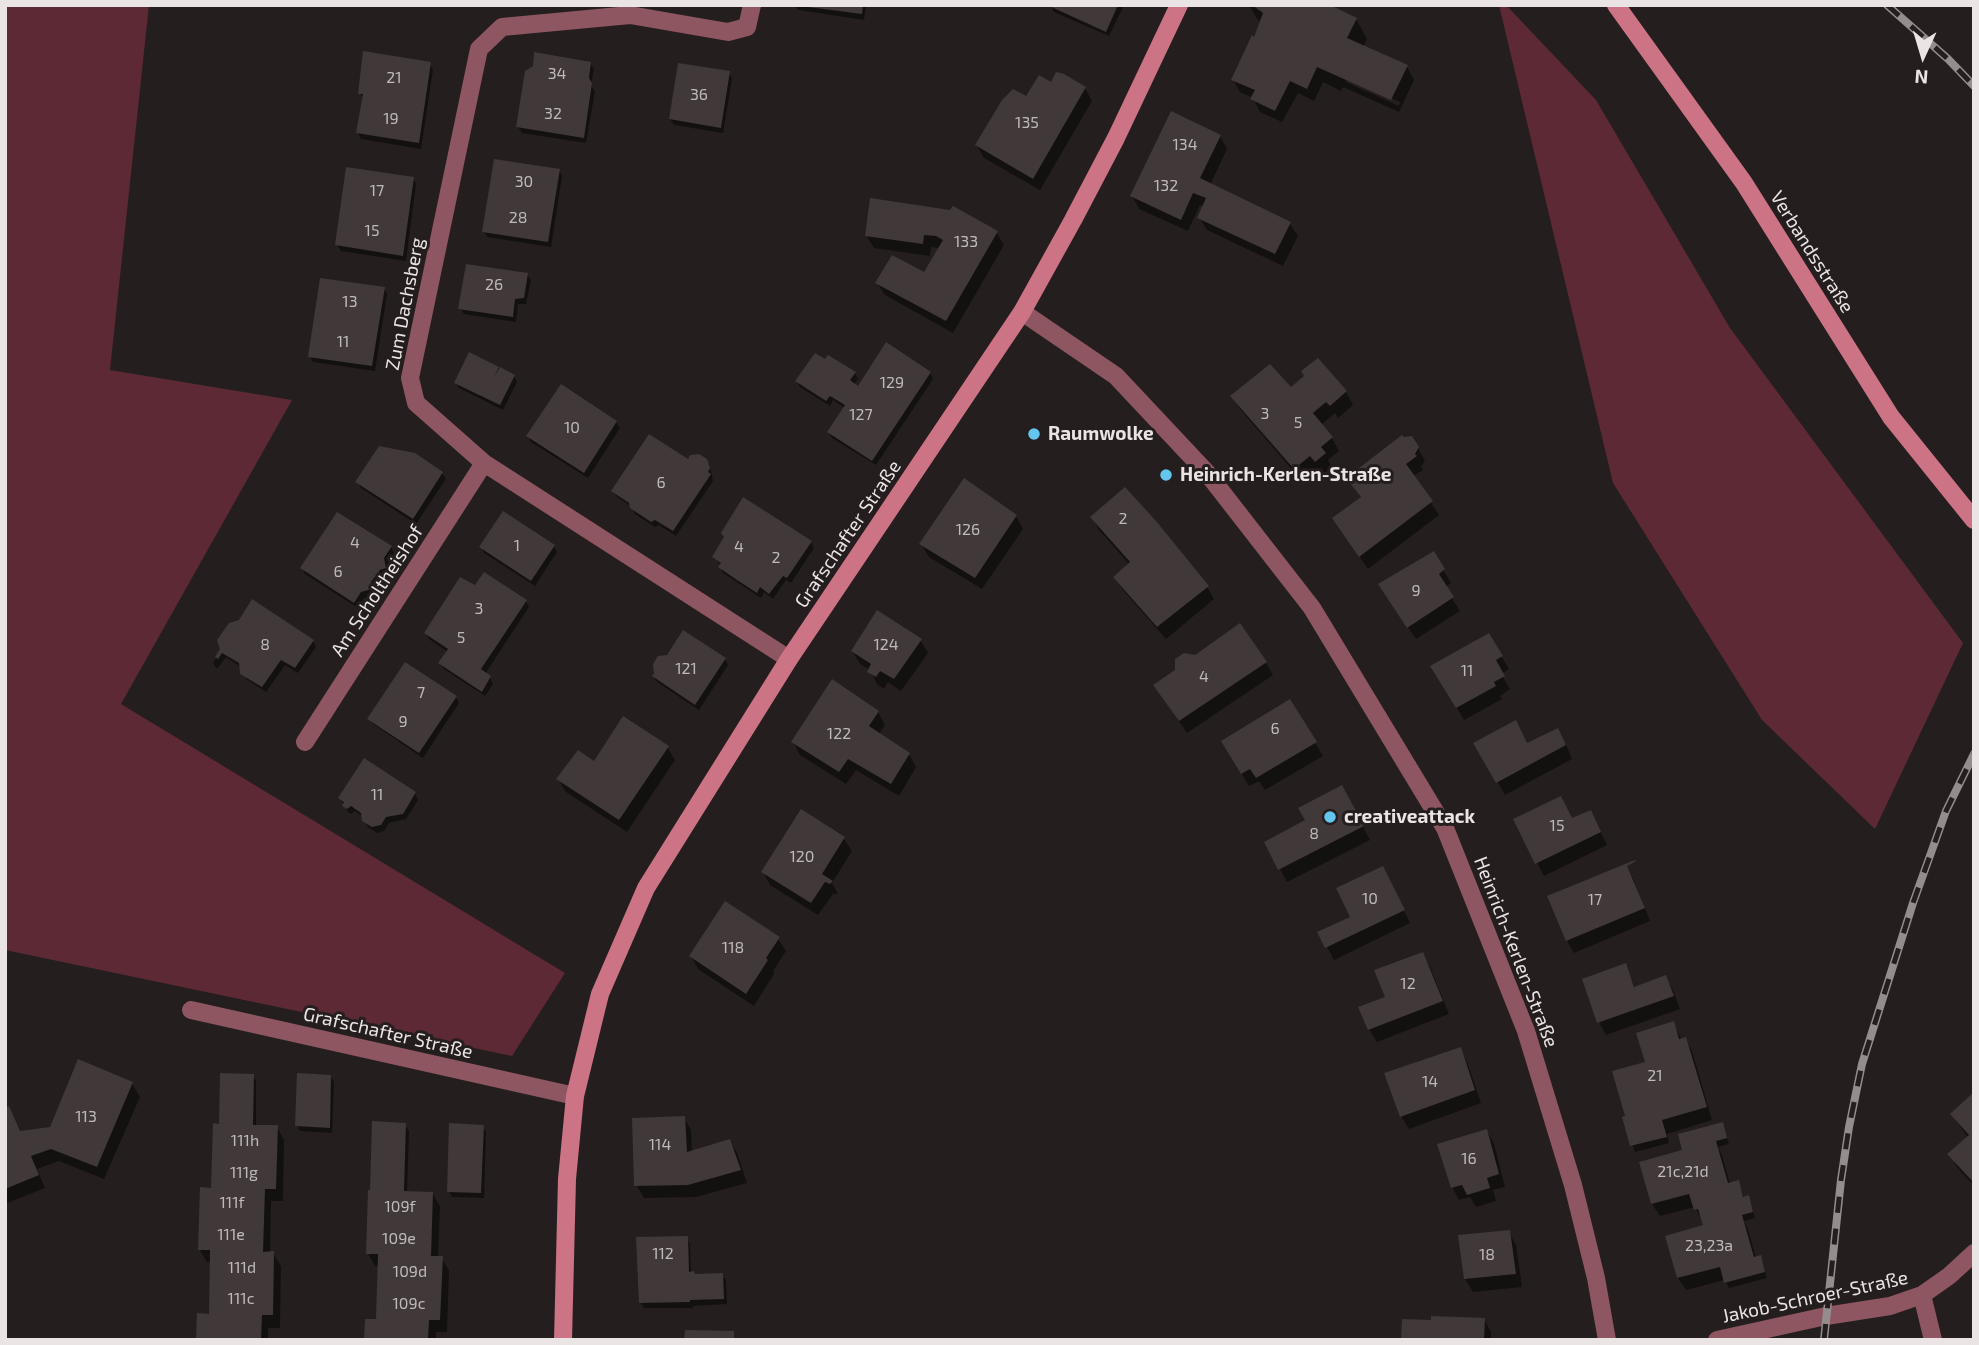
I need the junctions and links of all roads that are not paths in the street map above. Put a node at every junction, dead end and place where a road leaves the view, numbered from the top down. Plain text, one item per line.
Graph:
1 (752, 5) edge
2 (1179, 5) edge
3 (1616, 5) edge
4 (635, 10) edge
5 (1022, 312) junction
6 (485, 463) junction
7 (1974, 520) edge
8 (789, 659) junction
9 (305, 742) dead end
10 (191, 1010) dead end
11 (575, 1096) junction
12 (1974, 1253) edge
13 (1922, 1295) junction
14 (563, 1340) edge
15 (1607, 1340) edge
16 (1717, 1340) edge
17 (1933, 1340) edge

1 - 4 street, Zum Dachsberg
2 - 5 main road, Grafschafter Straße
3 - 7 main road, Verbandsstraße
4 - 6 street, Zum Dachsberg
5 - 8 main road, Grafschafter Straße
5 - 15 street, Heinrich-Kerlen-Straße
6 - 8 street, Zum Dachsberg
6 - 9 street, Am Scholtheishof
8 - 11 main road, Grafschafter Straße
10 - 11 street, Grafschafter Straße
11 - 14 main road, Grafschafter Straße
12 - 13 street, Jakob-Schroer-Straße
13 - 16 street, Jakob-Schroer-Straße
13 - 17 street, Jakob-Schroer-Straße

